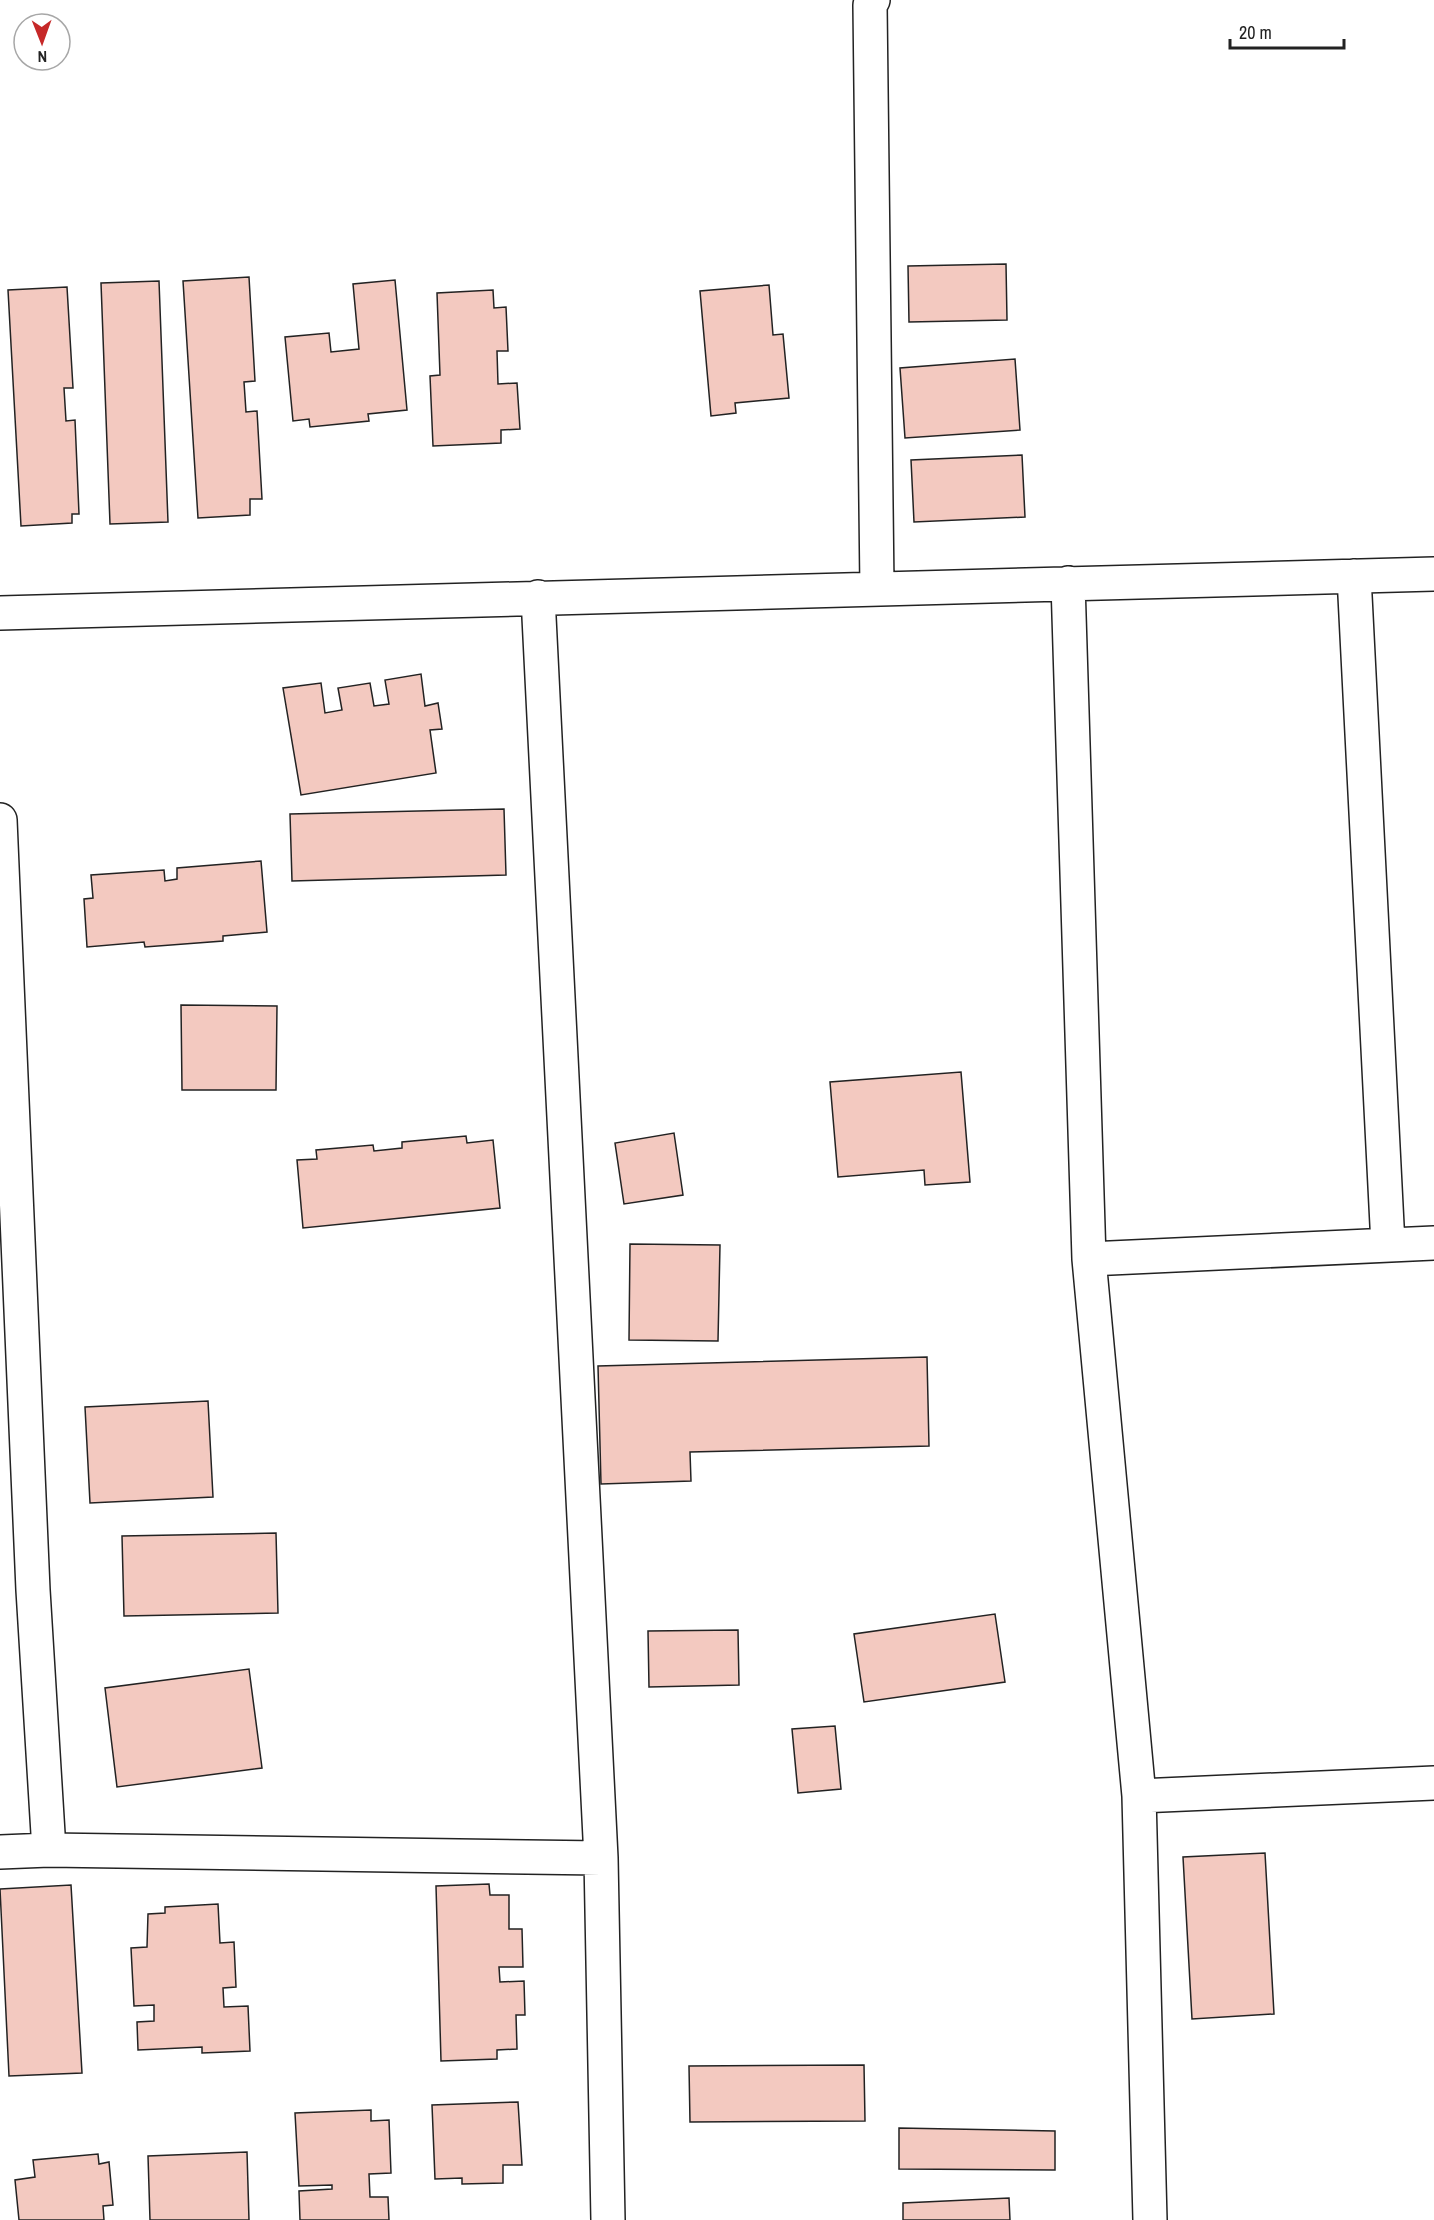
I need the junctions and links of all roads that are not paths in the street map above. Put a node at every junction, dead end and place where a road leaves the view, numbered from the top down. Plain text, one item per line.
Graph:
1 (873, 0) edge
2 (1434, 574) edge
3 (1354, 576) junction
4 (1068, 583) junction
5 (878, 588) junction
6 (538, 597) junction
7 (0, 613) edge
8 (0, 820) edge
9 (1434, 1243) edge
10 (1388, 1245) junction
11 (1089, 1259) junction
12 (1434, 1784) edge
13 (1139, 1797) junction
14 (49, 1850) junction
15 (0, 1852) edge
16 (601, 1858) junction
17 (608, 2220) edge
18 (1150, 2220) edge

1 - 5 street
2 - 3 street
3 - 4 street
3 - 10 street
4 - 5 street
4 - 11 street
5 - 6 street
6 - 7 street
6 - 16 street
8 - 14 street
9 - 10 street
10 - 11 street
11 - 13 street
12 - 13 street
13 - 18 street
14 - 15 street
14 - 16 street
16 - 17 street

